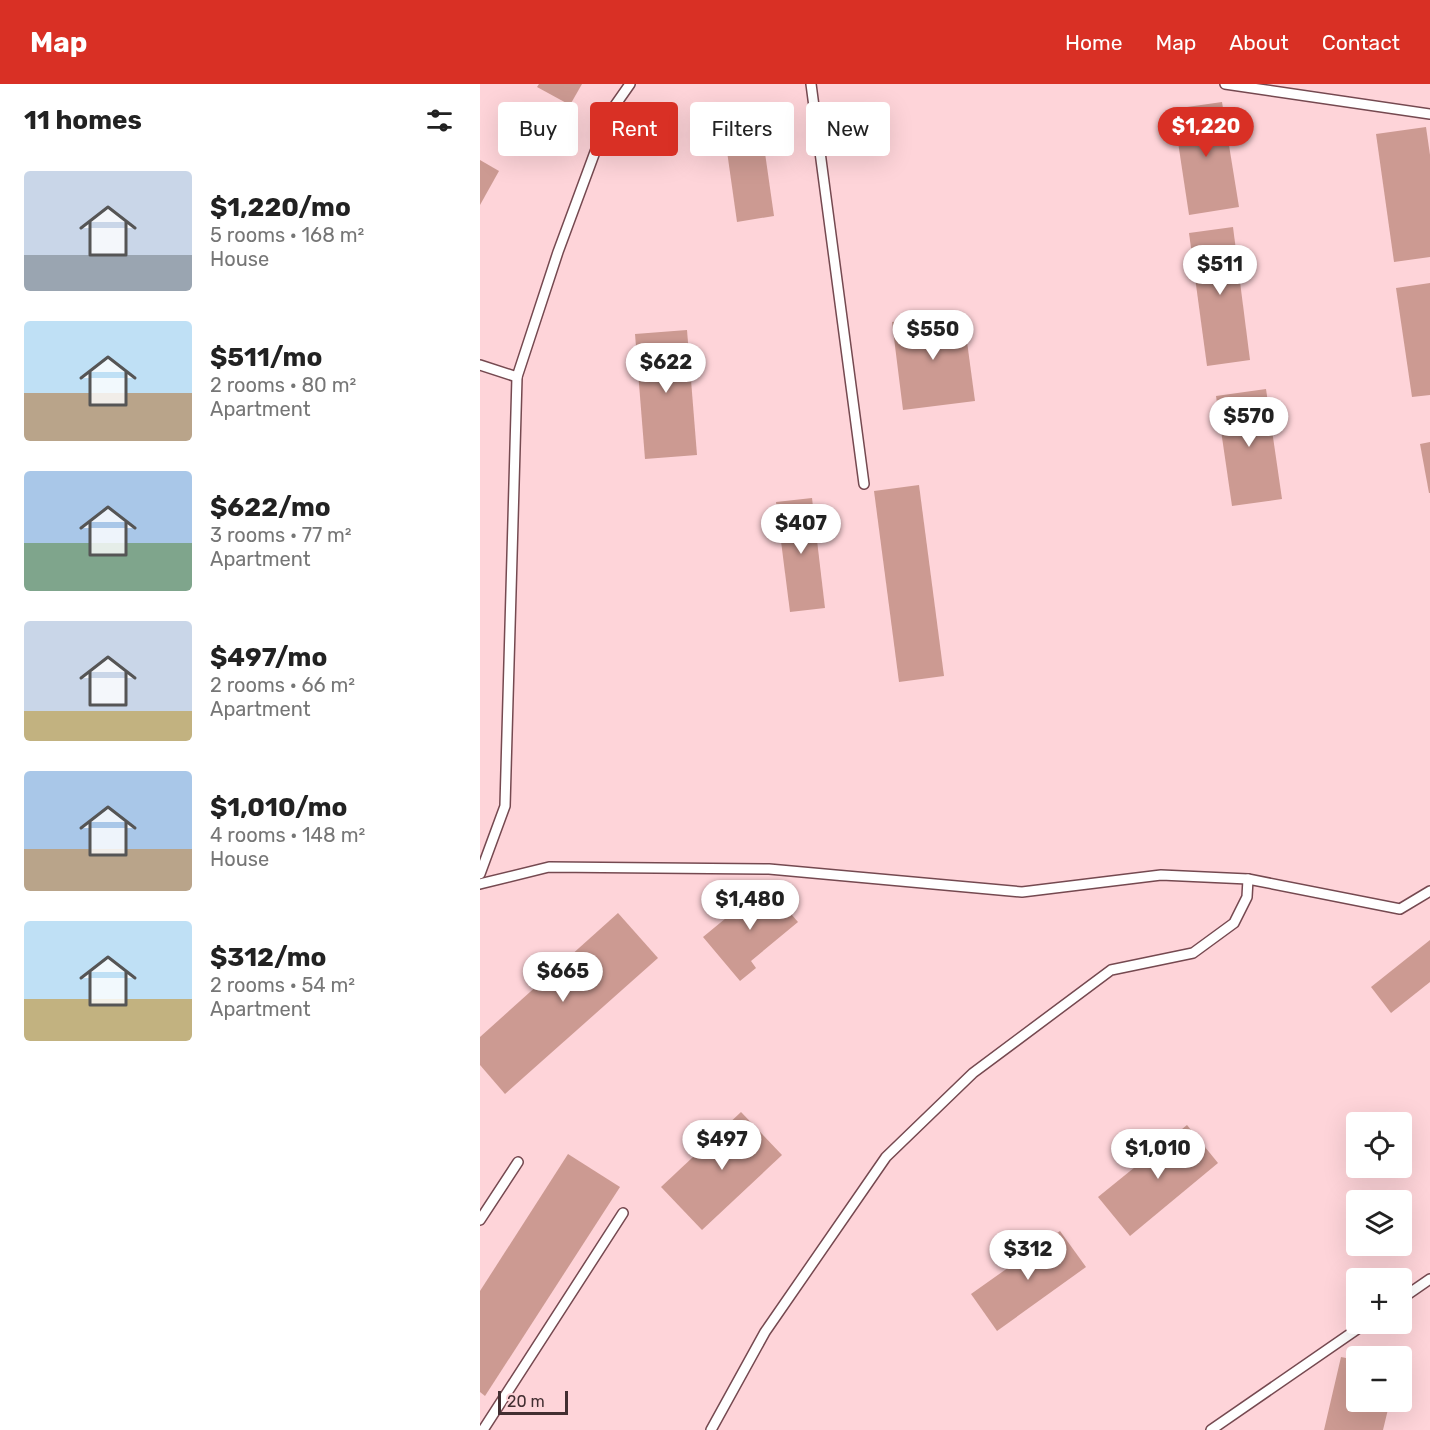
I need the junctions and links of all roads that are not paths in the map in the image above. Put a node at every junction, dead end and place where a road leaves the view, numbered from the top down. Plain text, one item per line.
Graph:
1 (630, 84) edge
2 (811, 84) edge
3 (1225, 84) edge
4 (1430, 114) edge
5 (480, 365) edge
6 (518, 377) junction
7 (864, 484) dead end
8 (480, 874) edge
9 (1248, 879) junction
10 (480, 884) edge
11 (1430, 891) edge
12 (518, 1162) dead end
13 (623, 1213) dead end
14 (480, 1220) edge
15 (1430, 1279) edge
16 (1412, 1291) edge
17 (1350, 1334) edge
18 (483, 1430) edge
19 (711, 1430) edge
20 (1211, 1430) edge

1 - 6 lane
2 - 7 lane
3 - 4 lane
5 - 6 lane
6 - 8 lane
9 - 10 lane
9 - 11 lane
9 - 19 lane
12 - 14 lane
13 - 18 lane
15 - 16 lane
17 - 20 lane

